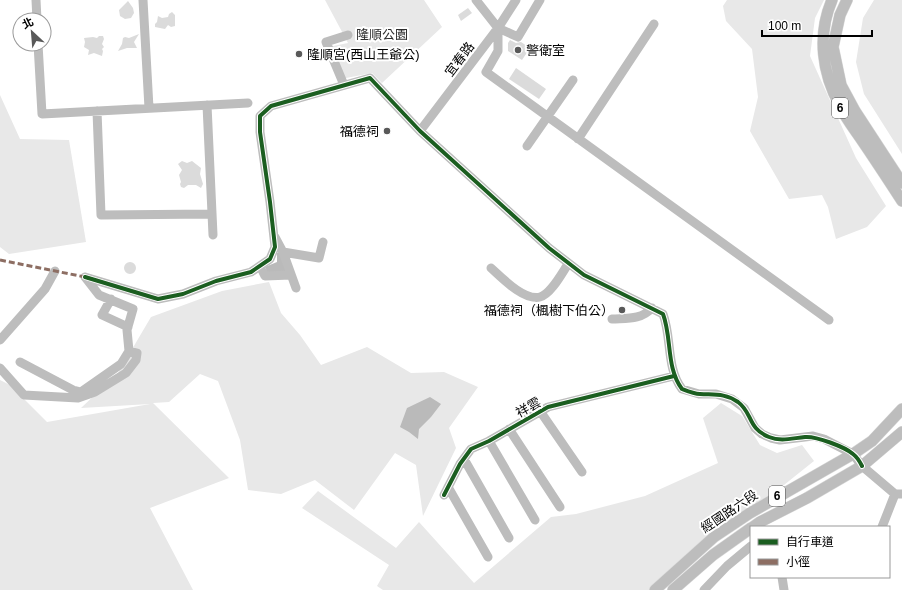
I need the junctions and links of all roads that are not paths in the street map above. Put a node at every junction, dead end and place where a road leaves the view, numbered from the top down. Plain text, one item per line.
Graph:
1 (36, 0) edge
2 (143, 0) edge
3 (476, 0) edge
4 (516, 0) edge
5 (540, 0) edge
6 (832, 0) edge
7 (848, 0) edge
8 (37, 12) edge
9 (654, 24) dead end
10 (498, 28) junction
11 (348, 35) dead end
12 (38, 52) edge
13 (573, 80) dead end
14 (344, 85) junction
15 (248, 103) dead end
16 (207, 105) junction
17 (149, 108) junction
18 (97, 111) junction
19 (548, 116) junction
20 (420, 131) junction
21 (578, 138) junction
22 (527, 146) dead end
23 (902, 183) edge
24 (902, 201) edge
25 (212, 214) junction
26 (274, 234) junction
27 (213, 235) dead end
28 (323, 242) dead end
29 (283, 252) junction
30 (568, 264) junction
31 (491, 268) dead end
32 (55, 271) dead end
33 (263, 272) dead end
34 (291, 275) junction
35 (296, 288) dead end
36 (111, 299) junction
37 (652, 308) junction
38 (612, 319) dead end
39 (829, 320) dead end
40 (128, 328) junction
41 (0, 340) edge
42 (129, 351) junction
43 (20, 362) dead end
44 (0, 368) edge
45 (674, 376) junction
46 (902, 409) edge
47 (540, 411) junction
48 (508, 429) junction
49 (902, 432) edge
50 (489, 440) junction
51 (853, 454) junction
52 (464, 459) junction
53 (862, 466) junction
54 (582, 472) dead end
55 (899, 494) edge
56 (560, 507) dead end
57 (754, 510) junction
58 (535, 520) dead end
59 (757, 526) edge
60 (883, 526) edge
61 (750, 531) edge
62 (509, 538) dead end
63 (750, 547) edge
64 (488, 557) dead end
65 (782, 578) edge
66 (655, 590) edge
67 (673, 590) edge
68 (704, 590) edge
69 (784, 590) edge

1 - 8 street
2 - 17 street
3 - 10 street
4 - 10 street, 宜春路
5 - 10 street
6 - 24 main road, 6
7 - 23 main road, 6
9 - 21 street
10 - 19 street
10 - 20 street, 宜春路
11 - 14 street
12 - 18 street
13 - 19 street
14 - 20 street
14 - 26 street
15 - 16 street
16 - 17 street
16 - 25 street
17 - 18 street
18 - 25 street
19 - 21 street
19 - 22 street
20 - 30 street
21 - 39 street
25 - 27 street
26 - 29 street
26 - 36 street
28 - 29 street
29 - 34 street
30 - 31 street
30 - 37 street
32 - 41 street
33 - 34 street
34 - 35 street
36 - 40 street
36 - 40 street
37 - 38 street
37 - 45 street
40 - 42 street
42 - 43 street
42 - 44 street
45 - 47 street, 祥雲
45 - 51 street
46 - 51 main road, 經國路六段 / 6
47 - 48 street, 祥雲
47 - 54 street
48 - 50 street, 祥雲
48 - 56 street
49 - 53 main road, 經國路六段 / 6
50 - 52 street, 祥雲
50 - 58 street
51 - 53 street
51 - 57 main road, 經國路六段 / 6
52 - 62 street
52 - 64 street, 祥雲
53 - 55 street
53 - 59 main road, 經國路六段 / 6
55 - 60 street
57 - 59 main road
57 - 66 main road, 經國路六段 / 6
61 - 67 main road, 經國路六段 / 6
63 - 68 street
65 - 69 street

